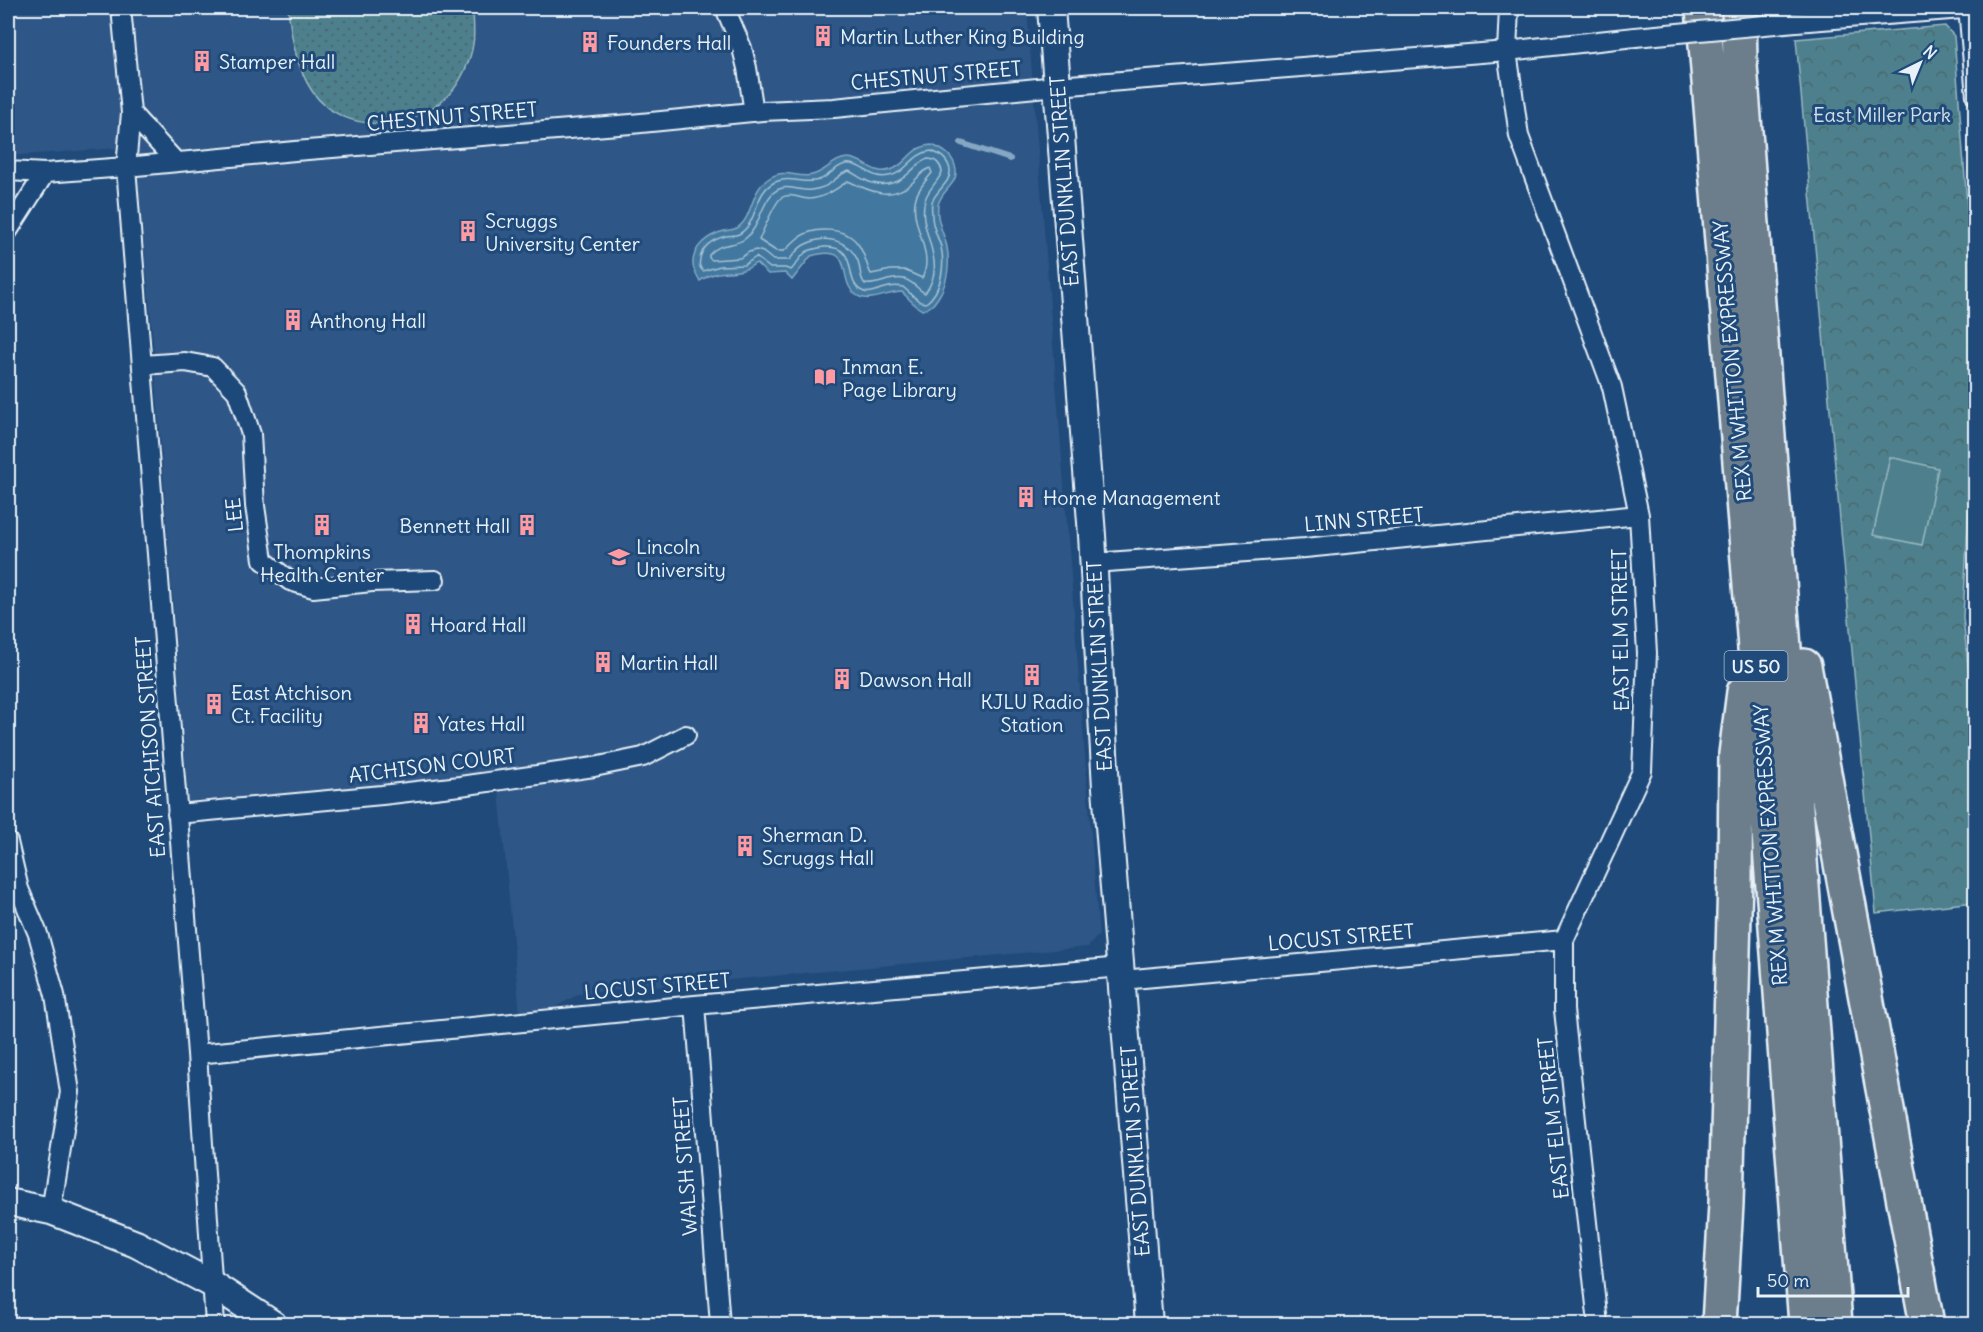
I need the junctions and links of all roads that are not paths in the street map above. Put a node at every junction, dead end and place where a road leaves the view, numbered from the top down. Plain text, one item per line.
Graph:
1 (121, 8) edge
2 (725, 8) edge
3 (1051, 8) edge
4 (1509, 8) edge
5 (1703, 8) edge
6 (1739, 8) edge
7 (1971, 8) edge
8 (1507, 51) junction
9 (1057, 86) junction
10 (1976, 96) edge
11 (754, 112) junction
12 (130, 113) junction
13 (176, 162) junction
14 (126, 167) junction
15 (8, 171) edge
16 (45, 173) junction
17 (8, 231) edge
18 (143, 365) junction
19 (1639, 515) junction
20 (1777, 544) junction
21 (1094, 563) junction
22 (435, 580) dead end
23 (1753, 622) junction
24 (686, 735) dead end
25 (177, 814) junction
26 (8, 842) edge
27 (13, 888) edge
28 (1564, 940) junction
29 (1122, 973) junction
30 (695, 1005) junction
31 (197, 1054) junction
32 (8, 1202) edge
33 (51, 1211) junction
34 (212, 1284) junction
35 (215, 1324) edge
36 (273, 1324) edge
37 (720, 1324) edge
38 (1149, 1324) edge
39 (1598, 1324) edge
40 (1719, 1324) edge
41 (1806, 1324) edge
42 (1835, 1324) edge
43 (1927, 1324) edge

1 - 12 street, EAST ATCHISON STREET
2 - 11 street
3 - 9 main road, EAST DUNKLIN STREET
4 - 8 street, EAST ELM STREET
5 - 23 highway, REX M WHITTON EXPRESSWAY / US 50
6 - 20 highway, REX M WHITTON EXPRESSWAY / US 50
7 - 8 street, CHESTNUT STREET, bridge
7 - 10 street
8 - 9 street, CHESTNUT STREET
8 - 19 street, EAST ELM STREET
9 - 11 street, CHESTNUT STREET
9 - 21 main road, EAST DUNKLIN STREET
11 - 13 street, CHESTNUT STREET
12 - 13 street
12 - 14 street, EAST ATCHISON STREET
13 - 14 street, CHESTNUT STREET
14 - 16 street, CHESTNUT STREET
14 - 18 street, EAST ATCHISON STREET
15 - 16 street, CHESTNUT STREET
16 - 17 street
18 - 22 street, LEE
18 - 25 street, EAST ATCHISON STREET
19 - 21 street, LINN STREET
19 - 28 street, EAST ELM STREET
20 - 42 highway, REX M WHITTON EXPRESSWAY / US 50
20 - 43 highway
21 - 29 main road, EAST DUNKLIN STREET
23 - 40 highway
23 - 41 highway, REX M WHITTON EXPRESSWAY / US 50
24 - 25 street, ATCHISON COURT
25 - 31 street, EAST ATCHISON STREET
26 - 27 street
27 - 33 street
28 - 29 street, LOCUST STREET
28 - 39 street, EAST ELM STREET
29 - 30 street, LOCUST STREET
29 - 38 main road, EAST DUNKLIN STREET
30 - 31 street, LOCUST STREET
30 - 37 street, WALSH STREET
31 - 34 street, EAST ATCHISON STREET
32 - 33 main road
33 - 34 main road
34 - 35 street, EAST ATCHISON STREET
34 - 36 main road

